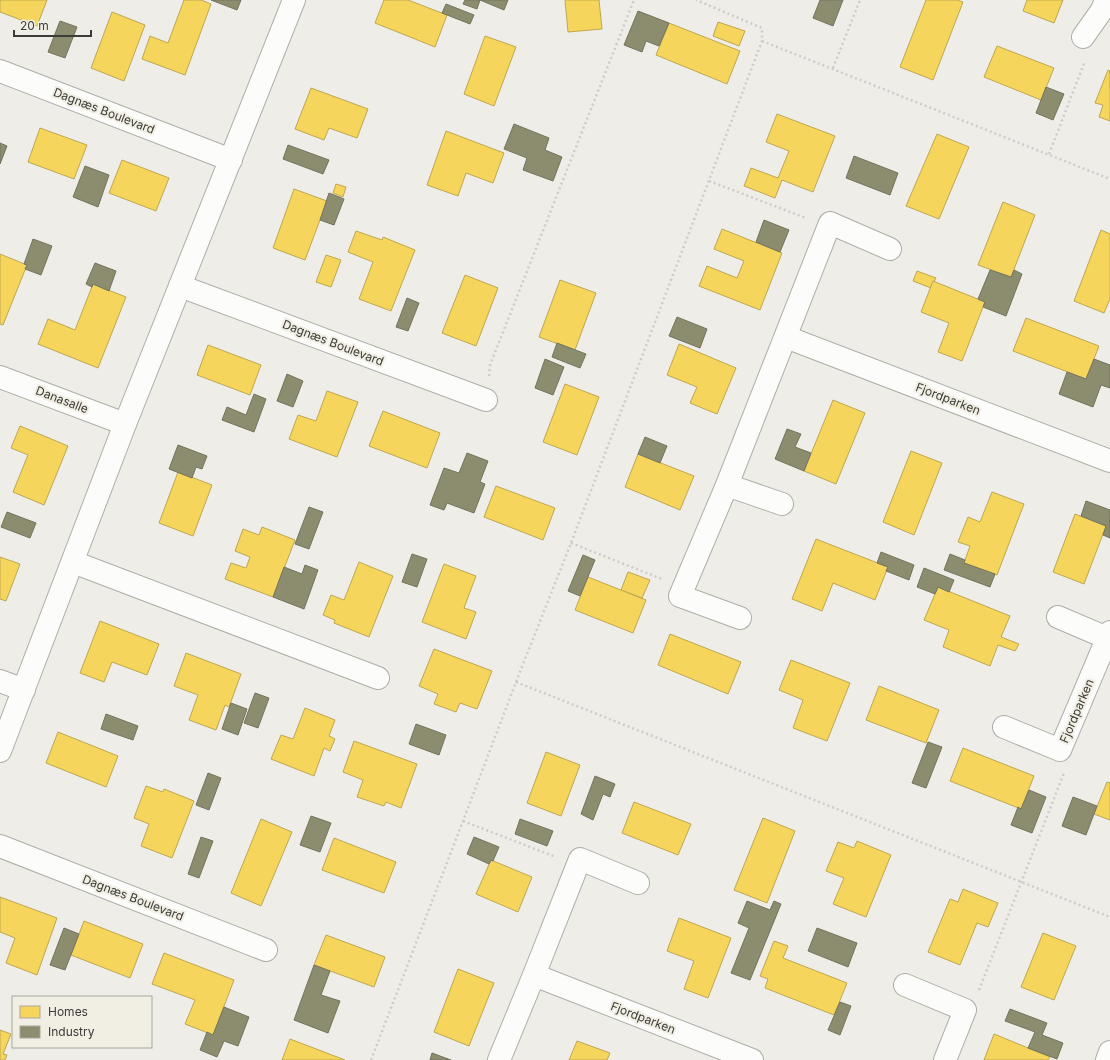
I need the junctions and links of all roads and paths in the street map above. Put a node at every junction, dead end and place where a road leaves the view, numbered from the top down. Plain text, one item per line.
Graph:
1 (294, 0) edge
2 (634, 0) edge
3 (696, 0) edge
4 (860, 0) edge
5 (1106, 0) edge
6 (1083, 37) joint
7 (762, 41) junction
8 (833, 68) junction
9 (0, 71) edge
10 (1049, 154) junction
11 (231, 160) junction
12 (1110, 179) edge
13 (709, 181) junction
14 (830, 223) junction
15 (890, 249) dead end
16 (180, 286) junction
17 (786, 337) junction
18 (0, 377) edge
19 (486, 400) joint
20 (125, 424) junction
21 (1110, 461) edge
22 (727, 485) junction
23 (782, 504) dead end
24 (571, 543) junction
25 (73, 562) junction
26 (680, 596) junction
27 (1058, 617) dead end
28 (740, 618) dead end
29 (1109, 635) edge
30 (378, 678) dead end
31 (0, 680) edge
32 (516, 682) junction
33 (24, 690) junction
34 (1004, 727) dead end
35 (1060, 750) junction
36 (0, 751) edge
37 (463, 821) junction
38 (0, 846) edge
39 (580, 859) junction
40 (1022, 882) junction
41 (638, 883) dead end
42 (1110, 916) edge
43 (266, 950) dead end
44 (534, 975) junction
45 (905, 985) dead end
46 (965, 1010) junction
47 (1110, 1052) edge
48 (371, 1060) edge
49 (499, 1060) edge
50 (752, 1060) edge
51 (945, 1060) edge
52 (1107, 1060) edge

1 - 11 street
2 - 19 path
3 - 7 path
4 - 8 path
5 - 6 street
6 - 10 path
7 - 8 path
7 - 13 path
8 - 10 path
9 - 11 street, Dagnæs Boulevard
10 - 12 path
11 - 16 street
13 - 14 path
13 - 24 path
14 - 15 street
14 - 17 street
16 - 19 street, Dagnæs Boulevard
16 - 20 street
17 - 21 street, Fjordparken
17 - 22 street
18 - 20 street, Danasalle
20 - 25 street
22 - 23 street
22 - 26 street
24 - 26 path
24 - 32 path
25 - 30 street
25 - 33 street
26 - 28 street
27 - 29 street, Fjordparken
29 - 35 street, Fjordparken
31 - 33 street
32 - 37 path
32 - 40 path
33 - 36 street
34 - 35 street, Fjordparken
35 - 40 path
37 - 39 path
37 - 48 path
38 - 43 street, Dagnæs Boulevard
39 - 41 street
39 - 44 street
40 - 42 path
40 - 46 path
44 - 49 street
44 - 50 street, Fjordparken
45 - 46 street
46 - 51 street
47 - 52 street

